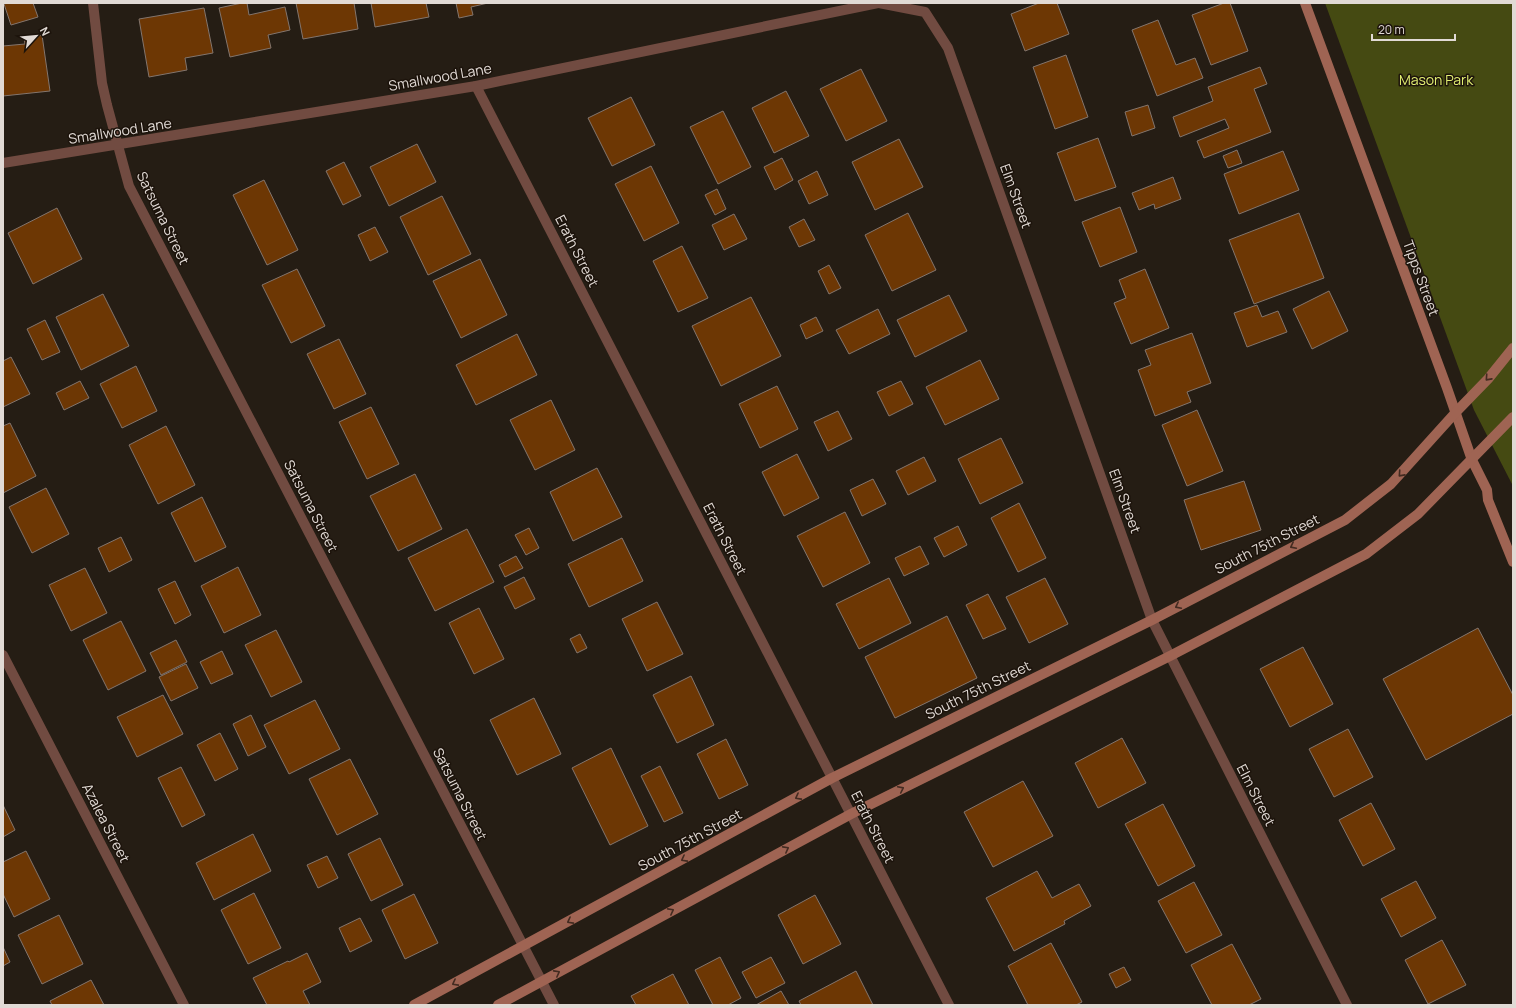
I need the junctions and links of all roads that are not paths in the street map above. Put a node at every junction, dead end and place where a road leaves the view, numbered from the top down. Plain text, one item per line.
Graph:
1 (93, 3) edge
2 (878, 3) edge
3 (1305, 3) edge
4 (901, 8) joint
5 (476, 86) junction
6 (118, 146) junction
7 (3, 163) edge
8 (1513, 348) edge
9 (1456, 412) junction
10 (1513, 417) edge
11 (1472, 460) junction
12 (1513, 562) edge
13 (1152, 620) junction
14 (3, 655) edge
15 (1170, 656) junction
16 (832, 778) junction
17 (851, 814) junction
18 (523, 946) junction
19 (542, 981) junction
20 (184, 1005) edge
21 (414, 1005) edge
22 (498, 1005) edge
23 (554, 1005) edge
24 (949, 1005) edge
25 (1347, 1005) edge

1 - 6 street, Satsuma Street
2 - 4 street, Smallwood Lane
2 - 5 street, Smallwood Lane
3 - 9 main road, Tipps Street
4 - 13 street, Elm Street
5 - 6 street, Smallwood Lane
5 - 16 street, Erath Street
6 - 7 street, Smallwood Lane
6 - 18 street, Satsuma Street
8 -> 9 main road, South 75th Street
9 - 11 main road, Tipps Street
9 -> 13 main road, South 75th Street
10 - 11 main road
11 - 12 main road, Tipps Street
11 - 15 main road
13 - 15 street, Elm Street
13 - 16 main road, South 75th Street
14 - 20 street, Azalea Street
17 -> 15 main road
15 - 25 street, Elm Street
16 - 17 street, Erath Street
16 -> 18 main road, South 75th Street
19 -> 17 main road
17 - 24 street, Erath Street
18 - 19 street, Satsuma Street
18 -> 21 main road, South 75th Street
19 - 22 main road
19 - 23 street, Satsuma Street

